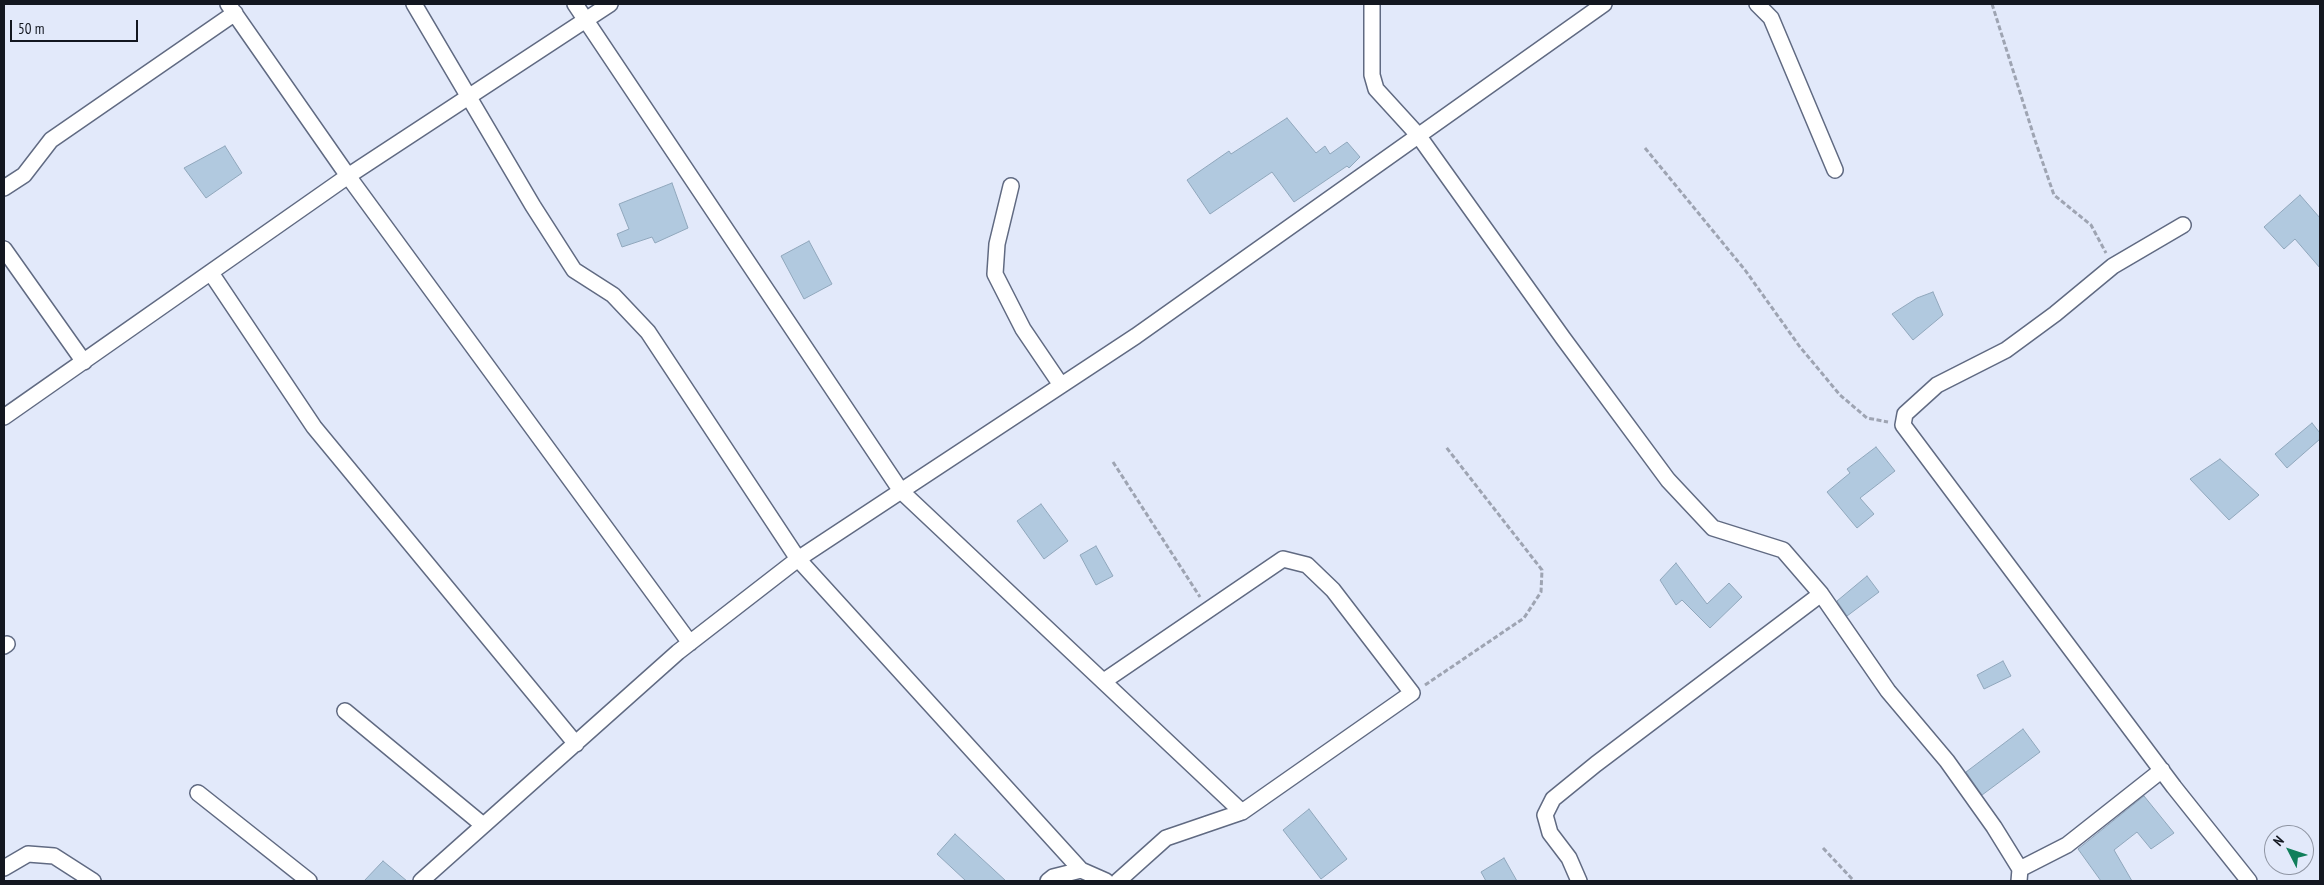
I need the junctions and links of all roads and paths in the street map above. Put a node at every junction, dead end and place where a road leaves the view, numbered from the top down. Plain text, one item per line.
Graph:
1 (414, 4) edge
2 (575, 4) edge
3 (610, 4) edge
4 (1372, 4) edge
5 (1604, 4) edge
6 (1757, 4) edge
7 (1992, 4) edge
8 (232, 9) edge
9 (587, 20) junction
10 (469, 97) junction
11 (1418, 135) junction
12 (1645, 148) dead end
13 (1835, 170) dead end
14 (348, 176) junction
15 (1012, 186) dead end
16 (4, 188) edge
17 (2183, 225) dead end
18 (4, 249) edge
19 (2113, 266) junction
20 (211, 273) junction
21 (84, 362) junction
22 (1061, 385) junction
23 (4, 417) edge
24 (1903, 425) junction
25 (1446, 447) dead end
26 (1113, 462) dead end
27 (901, 491) junction
28 (798, 559) junction
29 (1821, 594) junction
30 (1208, 610) junction
31 (690, 643) junction
32 (1104, 681) junction
33 (1412, 694) junction
34 (345, 711) dead end
35 (576, 744) junction
36 (2162, 770) junction
37 (198, 793) dead end
38 (1242, 812) junction
39 (483, 824) junction
40 (1823, 848) dead end
41 (4, 868) edge
42 (1082, 870) junction
43 (2019, 875) edge
44 (93, 881) edge
45 (309, 881) edge
46 (421, 881) edge
47 (1048, 881) edge
48 (1106, 881) edge
49 (1118, 881) edge
50 (1578, 881) edge
51 (1854, 881) edge
52 (2249, 881) edge

1 - 10 street
2 - 9 street
3 - 9 street
4 - 11 street
5 - 11 street
6 - 13 street
7 - 19 path
8 - 14 street
8 - 16 street
9 - 10 street
9 - 27 street
10 - 14 street
10 - 28 street
11 - 22 street
11 - 29 street
12 - 24 path
14 - 20 street
14 - 31 street
15 - 22 street
17 - 19 street
18 - 21 street
19 - 24 street
20 - 21 street
20 - 35 street
21 - 23 street
22 - 27 street
24 - 36 street
25 - 33 path
26 - 30 path
27 - 28 street
27 - 32 street
28 - 31 street
28 - 42 street
29 - 43 street
29 - 50 street
30 - 32 street
30 - 33 street
31 - 35 street
32 - 38 street
33 - 38 street
34 - 39 street
35 - 39 street
36 - 43 street
36 - 52 street
37 - 45 street
38 - 49 street
39 - 46 street
40 - 51 path
41 - 44 street
42 - 47 street
42 - 48 street

